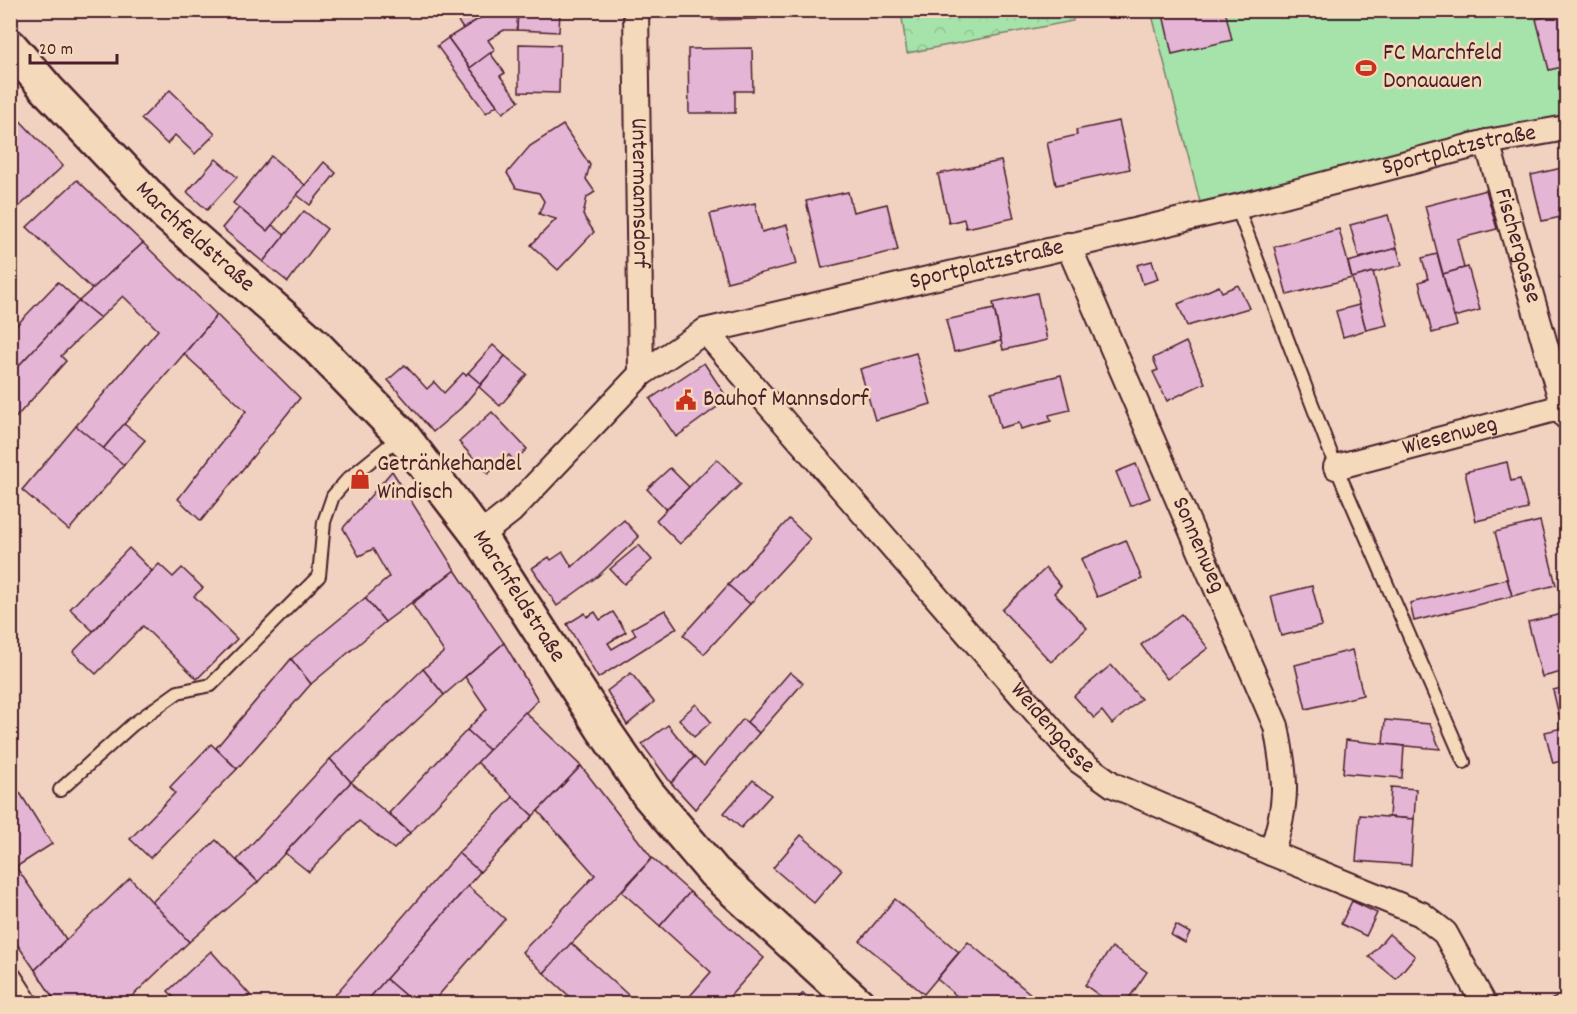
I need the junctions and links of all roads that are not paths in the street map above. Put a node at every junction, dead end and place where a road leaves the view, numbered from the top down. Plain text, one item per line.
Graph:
1 (636, 10) edge
2 (10, 46) edge
3 (1566, 128) edge
4 (1487, 142) junction
5 (1237, 207) junction
6 (1068, 245) junction
7 (705, 331) junction
8 (641, 374) junction
9 (1566, 410) edge
10 (402, 435) junction
11 (1336, 467) junction
12 (479, 536) junction
13 (1464, 762) dead end
14 (60, 790) dead end
15 (1271, 854) junction
16 (10, 979) edge
17 (26, 1004) edge
18 (858, 1004) edge
19 (1484, 1004) edge

1 - 8 street, Untermannsdorf
2 - 10 main road, Marchfeldstraße
3 - 4 street, Sportplatzstraße
4 - 5 street, Sportplatzstraße
4 - 9 street, Fischergasse
5 - 6 street, Sportplatzstraße
5 - 11 lane
6 - 7 street, Sportplatzstraße
6 - 15 street, Sonnenweg
7 - 8 street, Sportplatzstraße
7 - 15 street, Weidengasse
8 - 12 street, Sportplatzstraße
9 - 11 street, Wiesenweg
10 - 12 main road, Marchfeldstraße
10 - 14 lane
11 - 13 lane
12 - 18 main road, Marchfeldstraße
15 - 19 street, Weidengasse
16 - 17 street

